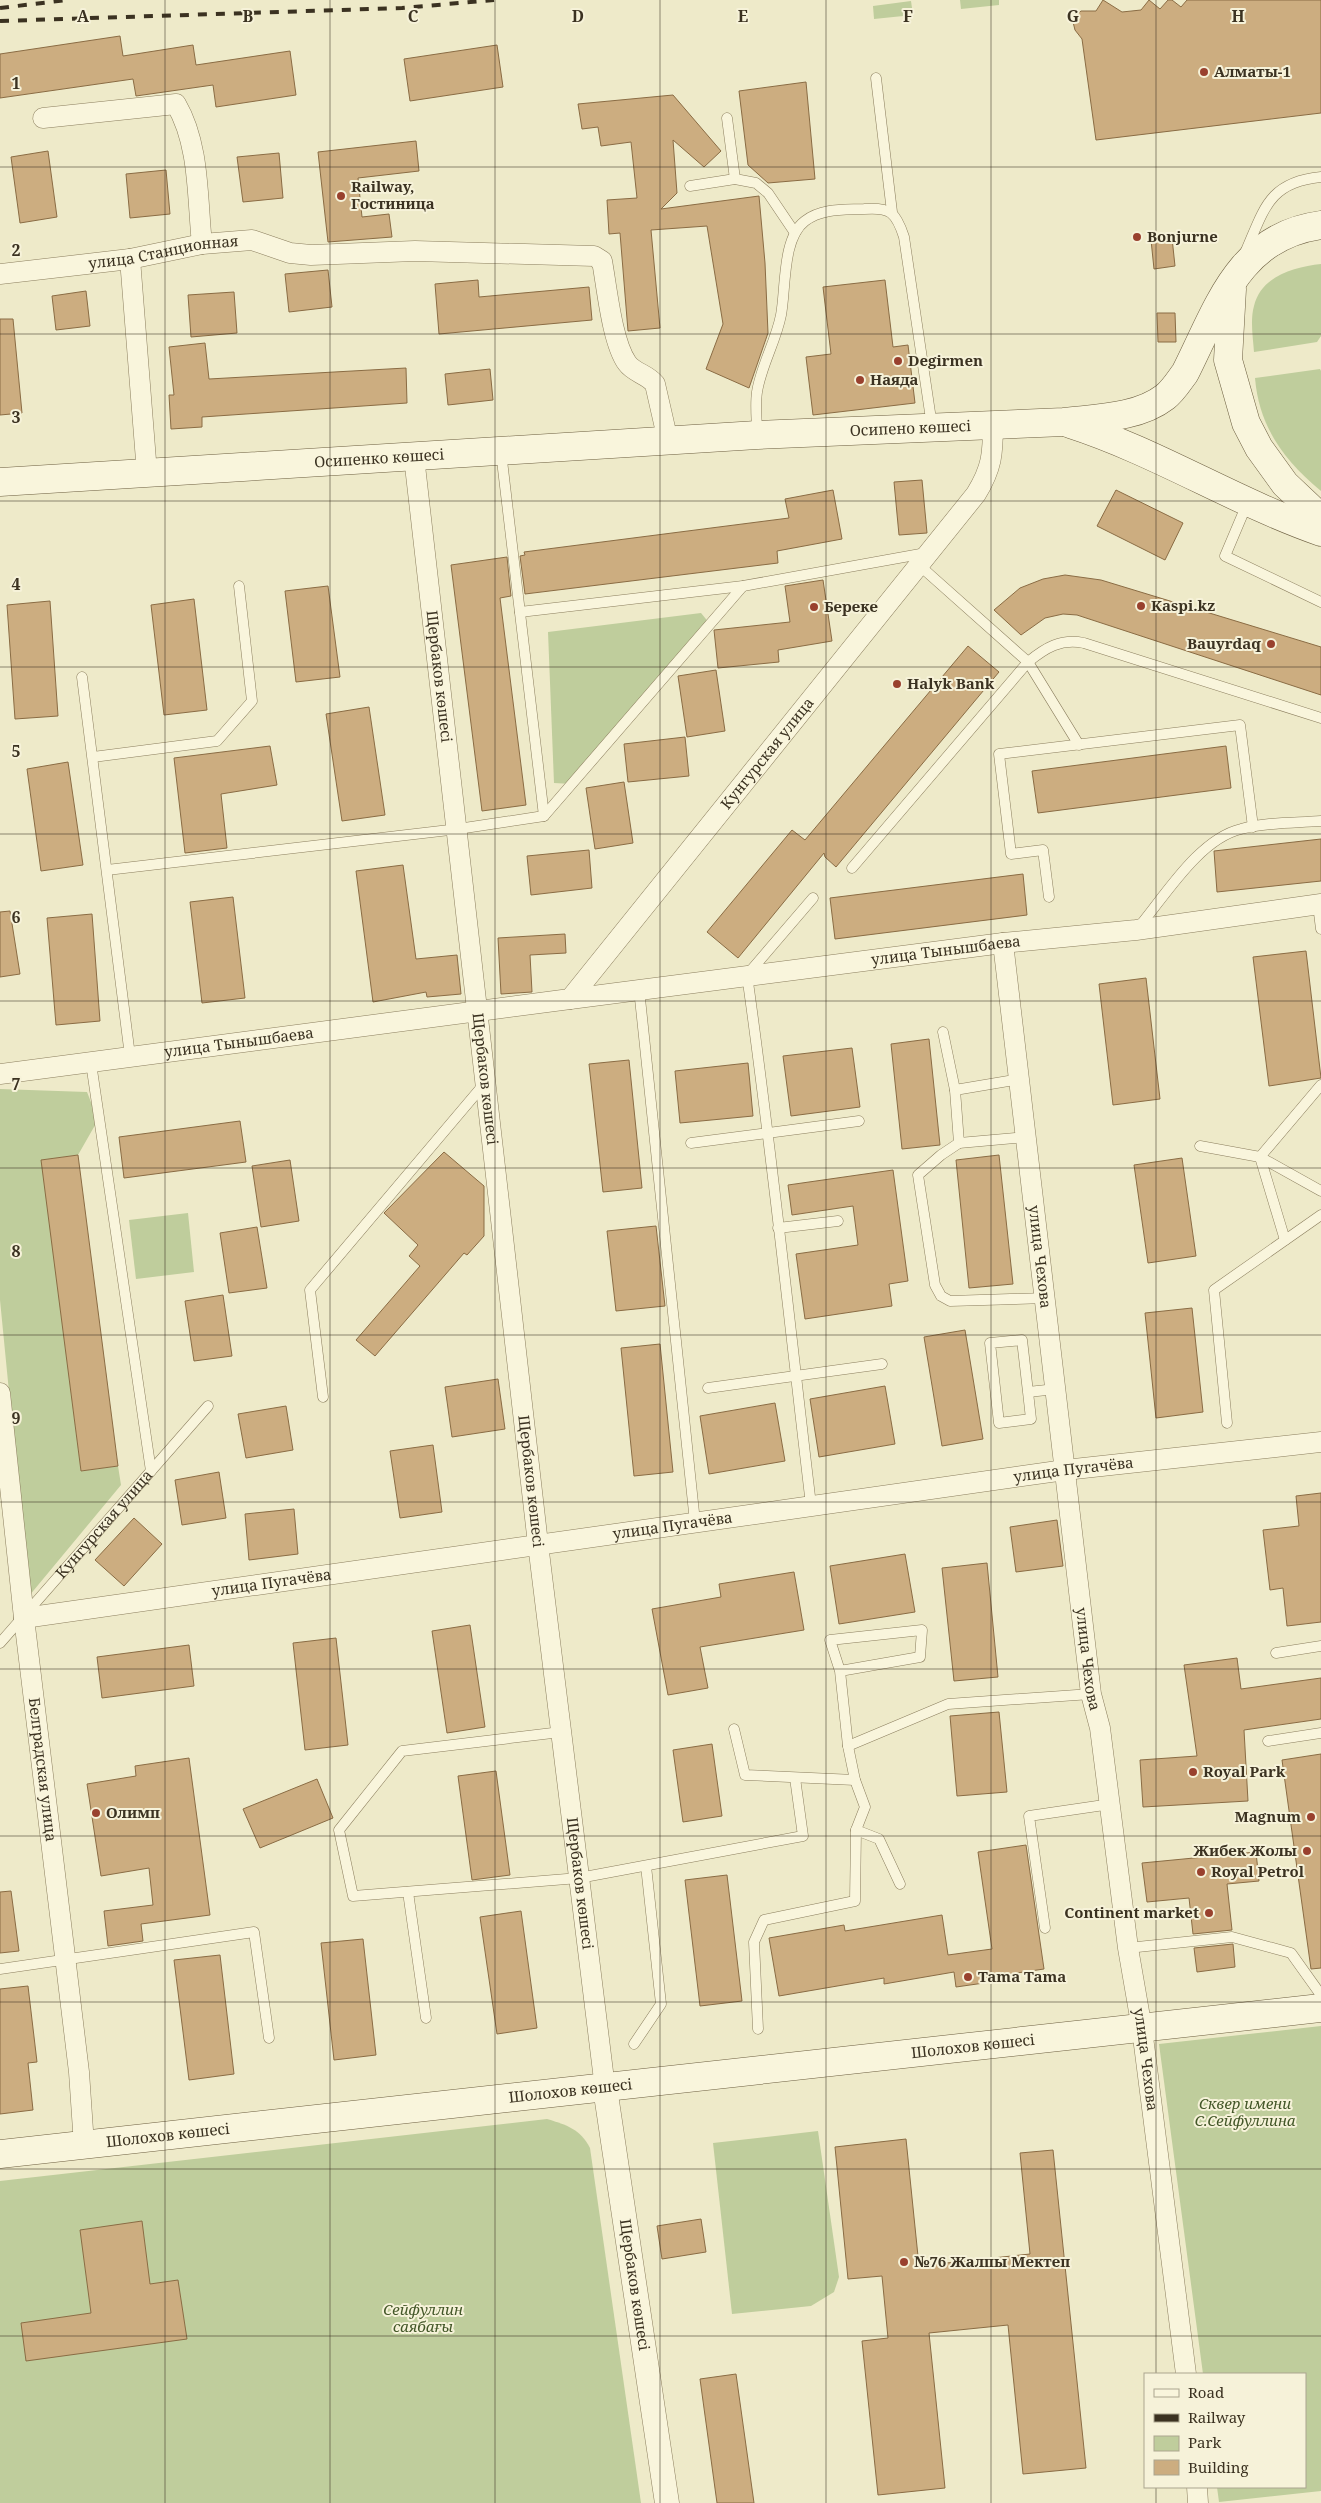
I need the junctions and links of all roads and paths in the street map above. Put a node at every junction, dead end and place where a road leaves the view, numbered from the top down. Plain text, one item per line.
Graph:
1 (876, 78) dead end
2 (43, 118) dead end
3 (727, 118) dead end
4 (1321, 177) edge
5 (735, 179) junction
6 (690, 186) dead end
7 (892, 212) junction
8 (1321, 225) edge
9 (795, 233) junction
10 (202, 244) junction
11 (130, 259) junction
12 (0, 274) edge
13 (1233, 278) junction
14 (1064, 422) junction
15 (993, 423) junction
16 (932, 426) junction
17 (757, 435) junction
18 (668, 441) junction
19 (501, 452) junction
20 (414, 457) junction
21 (147, 473) junction
22 (0, 482) edge
23 (1248, 503) junction
24 (1321, 518) edge
25 (1321, 532) edge
26 (924, 559) junction
27 (239, 586) dead end
28 (742, 586) junction
29 (1321, 602) edge
30 (520, 612) junction
31 (1028, 662) junction
32 (82, 677) dead end
33 (1321, 718) edge
34 (1078, 745) junction
35 (93, 757) junction
36 (544, 816) junction
37 (1321, 821) edge
38 (1253, 827) junction
39 (458, 829) junction
40 (852, 868) dead end
41 (107, 870) junction
42 (1050, 897) dead end
43 (813, 898) dead end
44 (1319, 905) edge
45 (1321, 929) edge
46 (1136, 930) junction
47 (1003, 942) junction
48 (747, 975) junction
49 (639, 989) junction
50 (570, 999) junction
51 (479, 1010) junction
52 (943, 1032) dead end
53 (130, 1056) junction
54 (92, 1063) junction
55 (0, 1074) edge
56 (1020, 1079) junction
57 (485, 1083) junction
58 (1321, 1085) edge
59 (955, 1090) junction
60 (859, 1121) dead end
61 (769, 1133) junction
62 (1027, 1137) junction
63 (691, 1143) dead end
64 (958, 1143) junction
65 (1200, 1146) dead end
66 (1260, 1157) junction
67 (1321, 1191) edge
68 (1321, 1215) edge
69 (838, 1221) dead end
70 (778, 1228) junction
71 (1285, 1240) junction
72 (1046, 1298) junction
73 (882, 1364) dead end
74 (795, 1375) junction
75 (708, 1388) dead end
76 (1056, 1389) junction
77 (0, 1392) edge
78 (1028, 1392) junction
79 (323, 1397) dead end
80 (208, 1406) dead end
81 (1227, 1424) dead end
82 (1321, 1442) edge
83 (1065, 1470) junction
84 (151, 1471) junction
85 (811, 1506) junction
86 (695, 1522) junction
87 (538, 1544) junction
88 (24, 1618) junction
89 (0, 1643) edge
90 (1321, 1646) edge
91 (1276, 1653) dead end
92 (840, 1671) junction
93 (1091, 1694) junction
94 (734, 1728) dead end
95 (561, 1732) junction
96 (1321, 1732) edge
97 (1268, 1741) dead end
98 (848, 1746) junction
99 (796, 1778) junction
100 (855, 1780) junction
101 (1111, 1804) junction
102 (856, 1830) junction
103 (646, 1866) junction
104 (579, 1878) junction
105 (900, 1884) dead end
106 (408, 1892) junction
107 (1046, 1928) dead end
108 (1128, 1948) junction
109 (66, 1961) junction
110 (0, 1969) edge
111 (1321, 1994) edge
112 (1321, 2008) edge
113 (426, 2018) dead end
114 (758, 2029) dead end
115 (1142, 2029) junction
116 (269, 2038) dead end
117 (634, 2044) dead end
118 (605, 2088) junction
119 (84, 2145) junction
120 (0, 2154) edge
121 (1186, 2373) edge
122 (1197, 2488) edge
123 (667, 2503) edge
124 (1198, 2503) edge

1 - 7 lane
2 - 10 street
3 - 5 lane
4 - 13 lane
5 - 6 lane
5 - 9 lane
7 - 9 lane
7 - 16 lane
8 - 13 main road, Осипено көшесі
9 - 17 lane
10 - 11 street, улица Станционная
10 - 18 street, улица Станционная
11 - 12 street, улица Станционная
11 - 21 street
13 - 14 main road, Осипено көшесі
13 - 24 main road
14 - 15 main road, Осипено көшесі
14 - 23 main road
15 - 16 main road, Осипено көшесі
15 - 26 street, Кунгурская улица
16 - 17 main road, Осипено көшесі
17 - 18 main road, Осипенко көшесі
18 - 19 main road, Осипенко көшесі
19 - 20 main road, Осипенко көшесі
19 - 30 lane
20 - 21 main road, Осипенко көшесі
20 - 39 street, Щербаков көшесі
21 - 22 main road, Осипенко көшесі
23 - 25 main road
23 - 29 lane
26 - 28 lane
26 - 31 lane
26 - 50 street, Кунгурская улица
27 - 35 lane
28 - 30 lane
28 - 36 lane
30 - 36 lane
31 - 33 lane
31 - 34 lane
31 - 40 lane
32 - 35 lane
34 - 38 lane
34 - 42 lane
35 - 41 lane
36 - 39 lane
37 - 38 lane
38 - 46 lane
39 - 41 lane
39 - 51 street, Щербаков көшесі
41 - 53 lane
43 - 48 lane
44 - 45 lane
44 - 46 street, улица Тынышбаева
46 - 47 street, улица Тынышбаева
47 - 48 street, улица Тынышбаева
47 - 56 street, улица Чехова
48 - 49 street, улица Тынышбаева
48 - 61 lane
49 - 50 street, улица Тынышбаева
49 - 86 lane
50 - 51 street
51 - 53 street, улица Тынышбаева
51 - 57 street, Щербаков көшесі
52 - 59 lane
53 - 54 street, улица Тынышбаева
54 - 55 street, улица Тынышбаева
54 - 84 lane
56 - 59 lane
56 - 62 street, улица Чехова
57 - 79 lane
57 - 87 street, Щербаков көшесі
58 - 66 lane
59 - 64 lane
60 - 61 lane
61 - 63 lane
61 - 70 lane
62 - 64 lane
62 - 72 street, улица Чехова
64 - 72 lane
65 - 66 lane
66 - 67 lane
66 - 71 lane
68 - 71 lane
69 - 70 lane
70 - 74 lane
71 - 81 lane
72 - 76 street, улица Чехова
73 - 74 lane
74 - 75 lane
74 - 85 lane
76 - 78 lane
76 - 83 street, улица Чехова
77 - 88 street, Белградская улица
78 - 78 lane
80 - 84 lane, Кунгурская улица
82 - 83 street, улица Пугачёва
83 - 85 street, улица Пугачёва
83 - 93 street, улица Чехова
84 - 88 lane, Кунгурская улица
85 - 86 street, улица Пугачёва
86 - 87 street, улица Пугачёва
87 - 88 street, улица Пугачёва
87 - 95 street, Щербаков көшесі
88 - 89 lane, Кунгурская улица
88 - 109 street, Белградская улица
90 - 91 lane
92 - 92 lane
92 - 98 lane
93 - 98 lane
93 - 101 street, улица Чехова
94 - 99 lane
95 - 104 street, Щербаков көшесі
95 - 106 lane
96 - 97 lane
98 - 100 lane
99 - 100 lane
99 - 103 lane
100 - 102 lane
101 - 107 lane
101 - 108 street, улица Чехова
102 - 105 lane
102 - 114 lane
103 - 104 lane
103 - 117 lane
104 - 106 lane
104 - 118 street, Щербаков көшесі
106 - 113 lane
108 - 111 lane
108 - 115 street, улица Чехова
109 - 110 lane
109 - 116 lane
109 - 119 street, Белградская улица
112 - 115 main road, Шолохов көшесі
115 - 118 main road, Шолохов көшесі
115 - 121 street, улица Чехова
118 - 119 main road, Шолохов көшесі
118 - 123 street, Щербаков көшесі
119 - 120 main road, Шолохов көшесі
122 - 124 street

